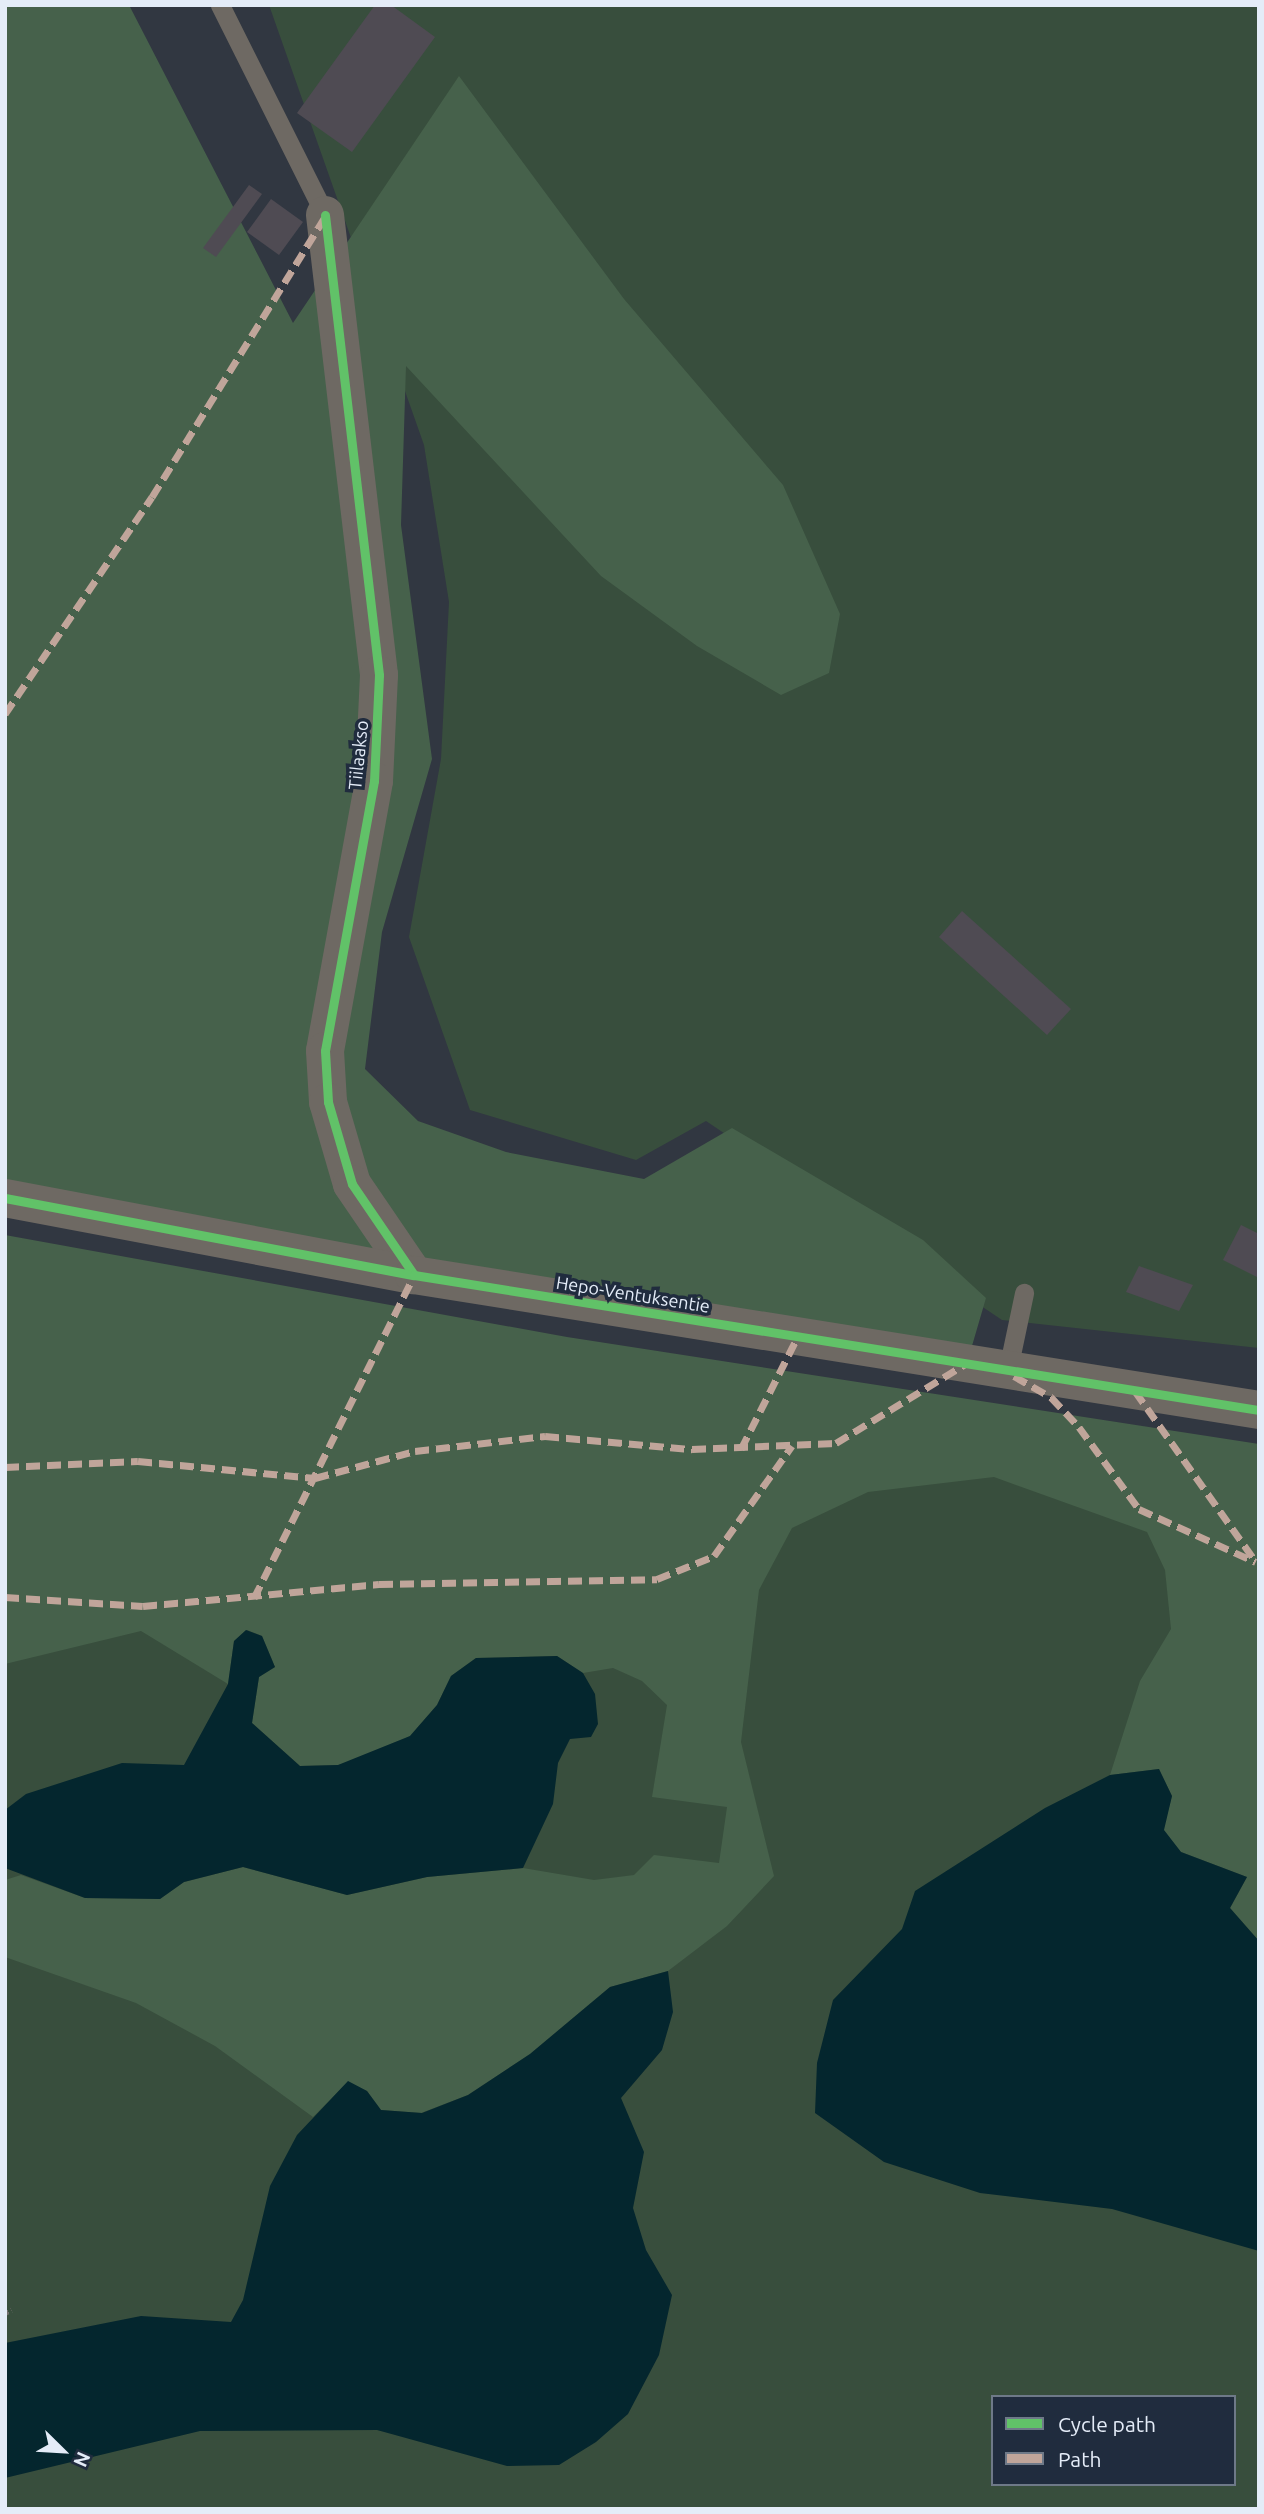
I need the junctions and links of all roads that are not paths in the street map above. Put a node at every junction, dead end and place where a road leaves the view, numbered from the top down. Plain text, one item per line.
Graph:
1 (220, 5) edge
2 (326, 215) joint
3 (5, 1198) edge
4 (414, 1275) junction
5 (1024, 1293) dead end
6 (1008, 1369) junction
7 (1259, 1409) edge

1 - 2 lane
2 - 4 street, Tiilaakso
3 - 4 street, Hepo-Ventuksentie
4 - 6 street, Hepo-Ventuksentie
5 - 6 lane
6 - 7 street, Hepo-Ventuksentie

